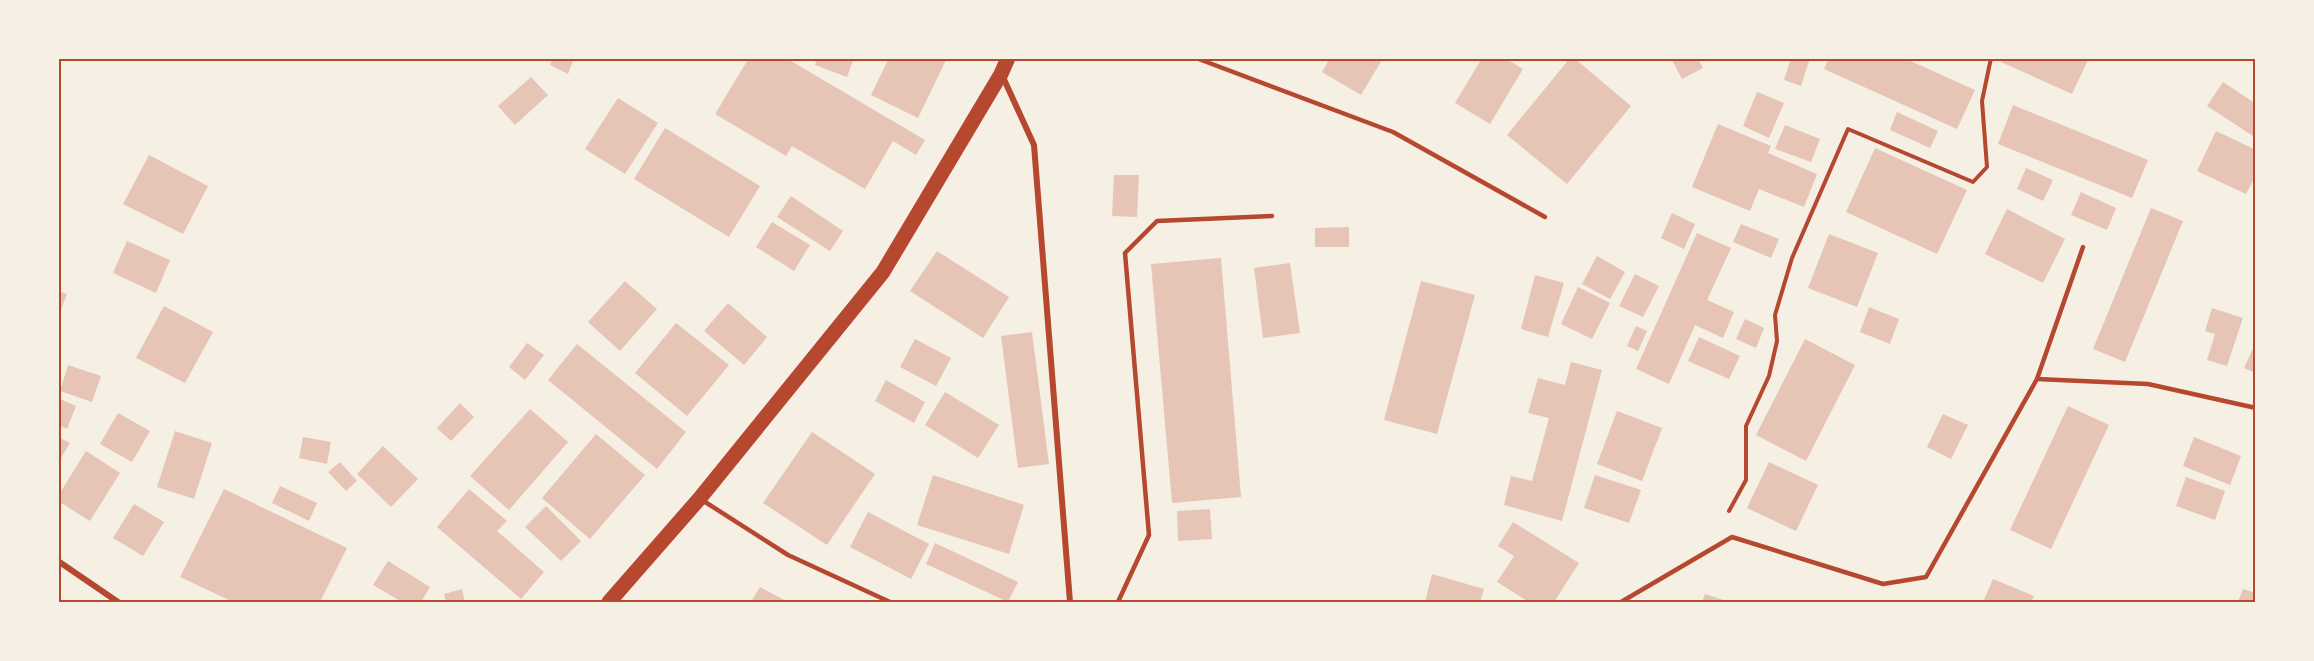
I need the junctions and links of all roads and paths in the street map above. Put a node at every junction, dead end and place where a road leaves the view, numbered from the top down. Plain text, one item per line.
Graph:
1 (1008, 58) edge
2 (1196, 58) edge
3 (1991, 58) edge
4 (1002, 74) junction
5 (1272, 216) dead end
6 (1545, 217) dead end
7 (2083, 247) dead end
8 (2037, 379) junction
9 (2256, 408) edge
10 (700, 498) junction
11 (1732, 537) junction
12 (58, 561) edge
13 (118, 603) edge
14 (609, 603) edge
15 (890, 603) edge
16 (1070, 603) edge
17 (1118, 603) edge
18 (1621, 603) edge

1 - 4 main road
2 - 6 lane
3 - 11 path
4 - 10 main road
4 - 16 street
5 - 17 lane
7 - 8 lane
8 - 9 lane
8 - 11 lane
10 - 14 main road
10 - 15 lane
11 - 18 lane
12 - 13 street

